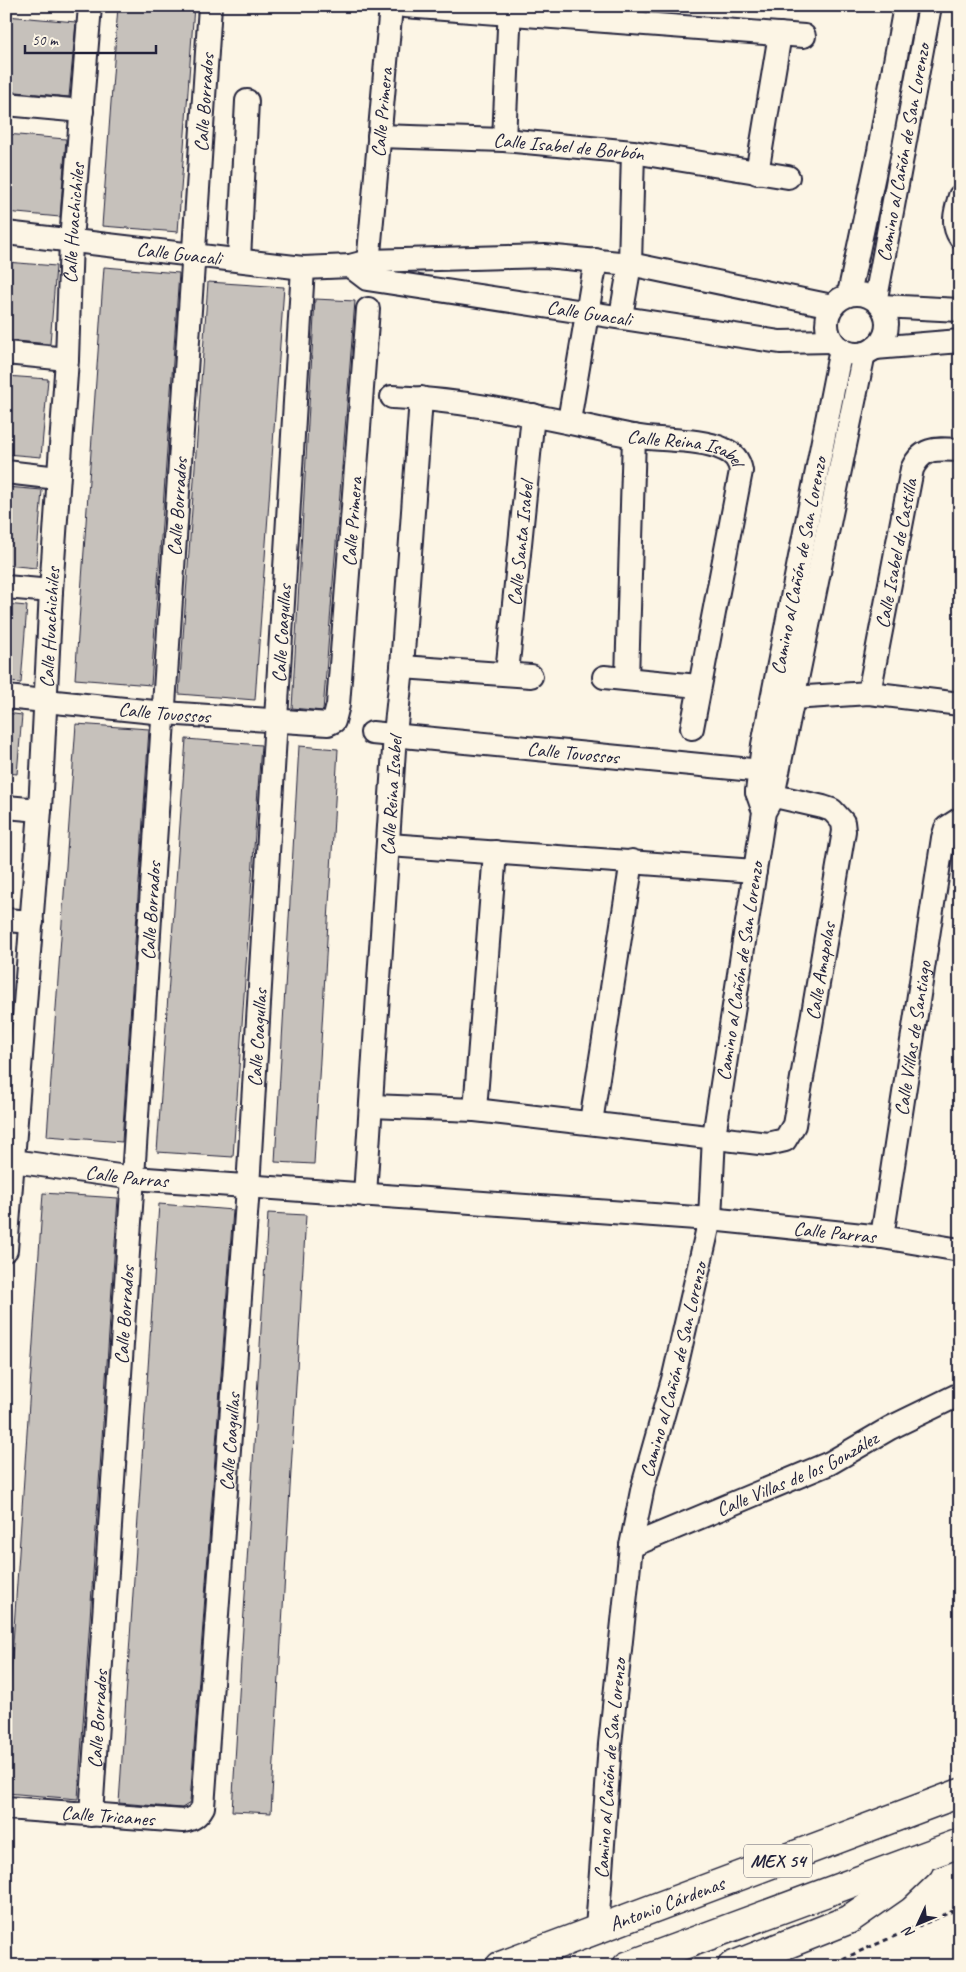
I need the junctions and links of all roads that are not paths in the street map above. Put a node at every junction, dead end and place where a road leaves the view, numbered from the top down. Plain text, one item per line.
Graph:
1 (90, 6) edge
2 (210, 6) edge
3 (391, 6) edge
4 (404, 6) edge
5 (905, 6) edge
6 (930, 6) edge
7 (510, 10) edge
8 (780, 34) junction
9 (804, 36) dead end
10 (247, 101) dead end
11 (6, 104) edge
12 (82, 111) junction
13 (379, 136) junction
14 (504, 140) junction
15 (633, 152) junction
16 (757, 172) junction
17 (788, 177) dead end
18 (960, 196) edge
19 (6, 233) edge
20 (960, 237) edge
21 (72, 240) junction
22 (193, 256) junction
23 (239, 259) junction
24 (596, 260) junction
25 (425, 261) junction
26 (630, 264) junction
27 (303, 268) junction
28 (362, 269) junction
29 (422, 286) junction
30 (841, 300) junction
31 (879, 302) junction
32 (368, 309) dead end
33 (960, 310) edge
34 (586, 312) junction
35 (621, 316) junction
36 (960, 341) edge
37 (837, 345) junction
38 (870, 351) junction
39 (6, 353) edge
40 (67, 358) junction
41 (392, 397) dead end
42 (421, 398) junction
43 (533, 415) junction
44 (569, 421) junction
45 (634, 436) junction
46 (960, 450) edge
47 (6, 472) edge
48 (58, 478) junction
49 (6, 586) edge
50 (51, 591) junction
51 (402, 667) junction
52 (507, 673) junction
53 (530, 676) dead end
54 (604, 677) dead end
55 (627, 679) junction
56 (698, 686) junction
57 (869, 693) junction
58 (6, 697) edge
59 (792, 698) junction
60 (44, 701) junction
61 (960, 704) edge
62 (164, 713) junction
63 (274, 722) junction
64 (323, 724) joint
65 (692, 728) dead end
66 (372, 733) dead end
67 (395, 734) junction
68 (766, 788) junction
69 (6, 807) edge
70 (40, 810) junction
71 (960, 818) edge
72 (389, 845) junction
73 (496, 852) junction
74 (632, 861) junction
75 (755, 871) junction
76 (6, 920) edge
77 (32, 922) junction
78 (15, 1038) edge
79 (371, 1106) junction
80 (475, 1110) junction
81 (591, 1122) junction
82 (714, 1136) junction
83 (9, 1160) edge
84 (133, 1178) junction
85 (248, 1187) junction
86 (366, 1195) junction
87 (710, 1219) junction
88 (882, 1238) junction
89 (6, 1250) edge
90 (960, 1250) edge
91 (960, 1394) edge
92 (631, 1546) junction
93 (960, 1793) edge
94 (203, 1806) joint
95 (6, 1808) edge
96 (91, 1815) junction
97 (960, 1843) edge
98 (927, 1856) junction
99 (597, 1929) junction
100 (500, 1966) edge
101 (627, 1966) edge
102 (732, 1966) edge

1 - 12 street, Calle Huachichiles
2 - 22 street, Calle Borrados
3 - 13 street, Calle Primera
4 - 7 street
5 - 30 street, Camino al Cañón de San Lorenzo
6 - 31 street, Camino al Cañón de San Lorenzo
7 - 8 street
7 - 14 street
8 - 9 street
8 - 16 street
10 - 23 street
11 - 12 street
12 - 21 street, Calle Huachichiles
13 - 14 street, Calle Isabel de Borbón
13 - 28 street, Calle Primera
14 - 15 street, Calle Isabel de Borbón
15 - 16 street, Calle Isabel de Borbón
15 - 26 street
16 - 17 street, Calle Isabel de Borbón
18 - 20 street
19 - 21 street, Calle Guacali
21 - 22 street, Calle Guacali
21 - 40 street, Calle Huachichiles
22 - 23 street, Calle Guacali
22 - 62 street, Calle Borrados
23 - 27 street, Calle Guacali
24 - 25 street, Calle Guacali
24 - 26 street, Calle Guacali
24 - 34 street
25 - 28 street, Calle Guacali
25 - 29 street
26 - 30 street, Calle Guacali
26 - 35 street
27 - 28 street, Calle Guacali
27 - 63 street, Calle Coagullas
28 - 29 street, Calle Guacali
29 - 34 street, Calle Guacali
30 - 31 street
30 - 37 street
31 - 33 street
31 - 38 street
32 - 64 street, Calle Primera
34 - 35 street, Calle Guacali
34 - 44 street
35 - 37 street, Calle Guacali
36 - 38 street
37 - 38 street
37 - 68 street, Camino al Cañón de San Lorenzo
38 - 59 street, Camino al Cañón de San Lorenzo
39 - 40 street
40 - 48 street, Calle Huachichiles
41 - 42 street, Calle Reina Isabel
42 - 43 street, Calle Reina Isabel
42 - 51 street, Calle Reina Isabel
43 - 44 street, Calle Reina Isabel
43 - 52 street, Calle Santa Isabel
44 - 45 street, Calle Reina Isabel
45 - 55 street
45 - 56 street, Calle Reina Isabel
46 - 57 street, Calle Isabel de Castilla
47 - 48 street
48 - 50 street, Calle Huachichiles
49 - 50 street
50 - 60 street, Calle Huachichiles
51 - 52 street
51 - 67 street, Calle Reina Isabel
52 - 53 street
54 - 55 street
55 - 56 street
56 - 65 street, Calle Reina Isabel
57 - 59 street
57 - 61 street
58 - 60 street, Calle Tovossos
59 - 68 street, Camino al Cañón de San Lorenzo
60 - 62 street, Calle Tovossos
60 - 70 street, Calle Huachichiles
62 - 63 street, Calle Tovossos
62 - 84 street, Calle Borrados
63 - 64 street, Calle Tovossos
63 - 85 street, Calle Coagullas
66 - 67 street, Calle Tovossos
67 - 68 street, Calle Tovossos
67 - 72 street, Calle Reina Isabel
68 - 75 street, Camino al Cañón de San Lorenzo
68 - 82 street, Calle Amapolas
69 - 70 street
70 - 77 street, Calle Huachichiles
71 - 88 street, Calle Villas de Santiago
72 - 73 street
72 - 79 street, Calle Reina Isabel
73 - 74 street
73 - 80 street
74 - 75 street
74 - 81 street
75 - 82 street, Camino al Cañón de San Lorenzo
76 - 77 street
77 - 78 street, Calle Huachichiles
78 - 83 street, Calle Huachichiles
79 - 80 street, Calle Amapolas
79 - 86 street, Calle Reina Isabel
80 - 81 street, Calle Amapolas
81 - 82 street, Calle Amapolas
82 - 87 street, Camino al Cañón de San Lorenzo
83 - 84 street, Calle Parras
83 - 89 street, Calle Huachichiles
84 - 85 street, Calle Parras
84 - 96 street, Calle Borrados
85 - 86 street, Calle Parras
85 - 94 street, Calle Coagullas
86 - 87 street, Calle Parras
87 - 88 street, Calle Parras
87 - 92 street, Camino al Cañón de San Lorenzo
88 - 90 street, Calle Parras
91 - 92 street, Calle Villas de los González
92 - 99 street, Camino al Cañón de San Lorenzo
93 - 99 highway, Antonio Cárdenas / MEX 54
94 - 96 street, Calle Tricanes
95 - 96 street, Calle Tricanes
97 - 98 highway, MEX 54
98 - 101 highway, MEX 54
98 - 102 highway
99 - 100 highway, MEX 54

